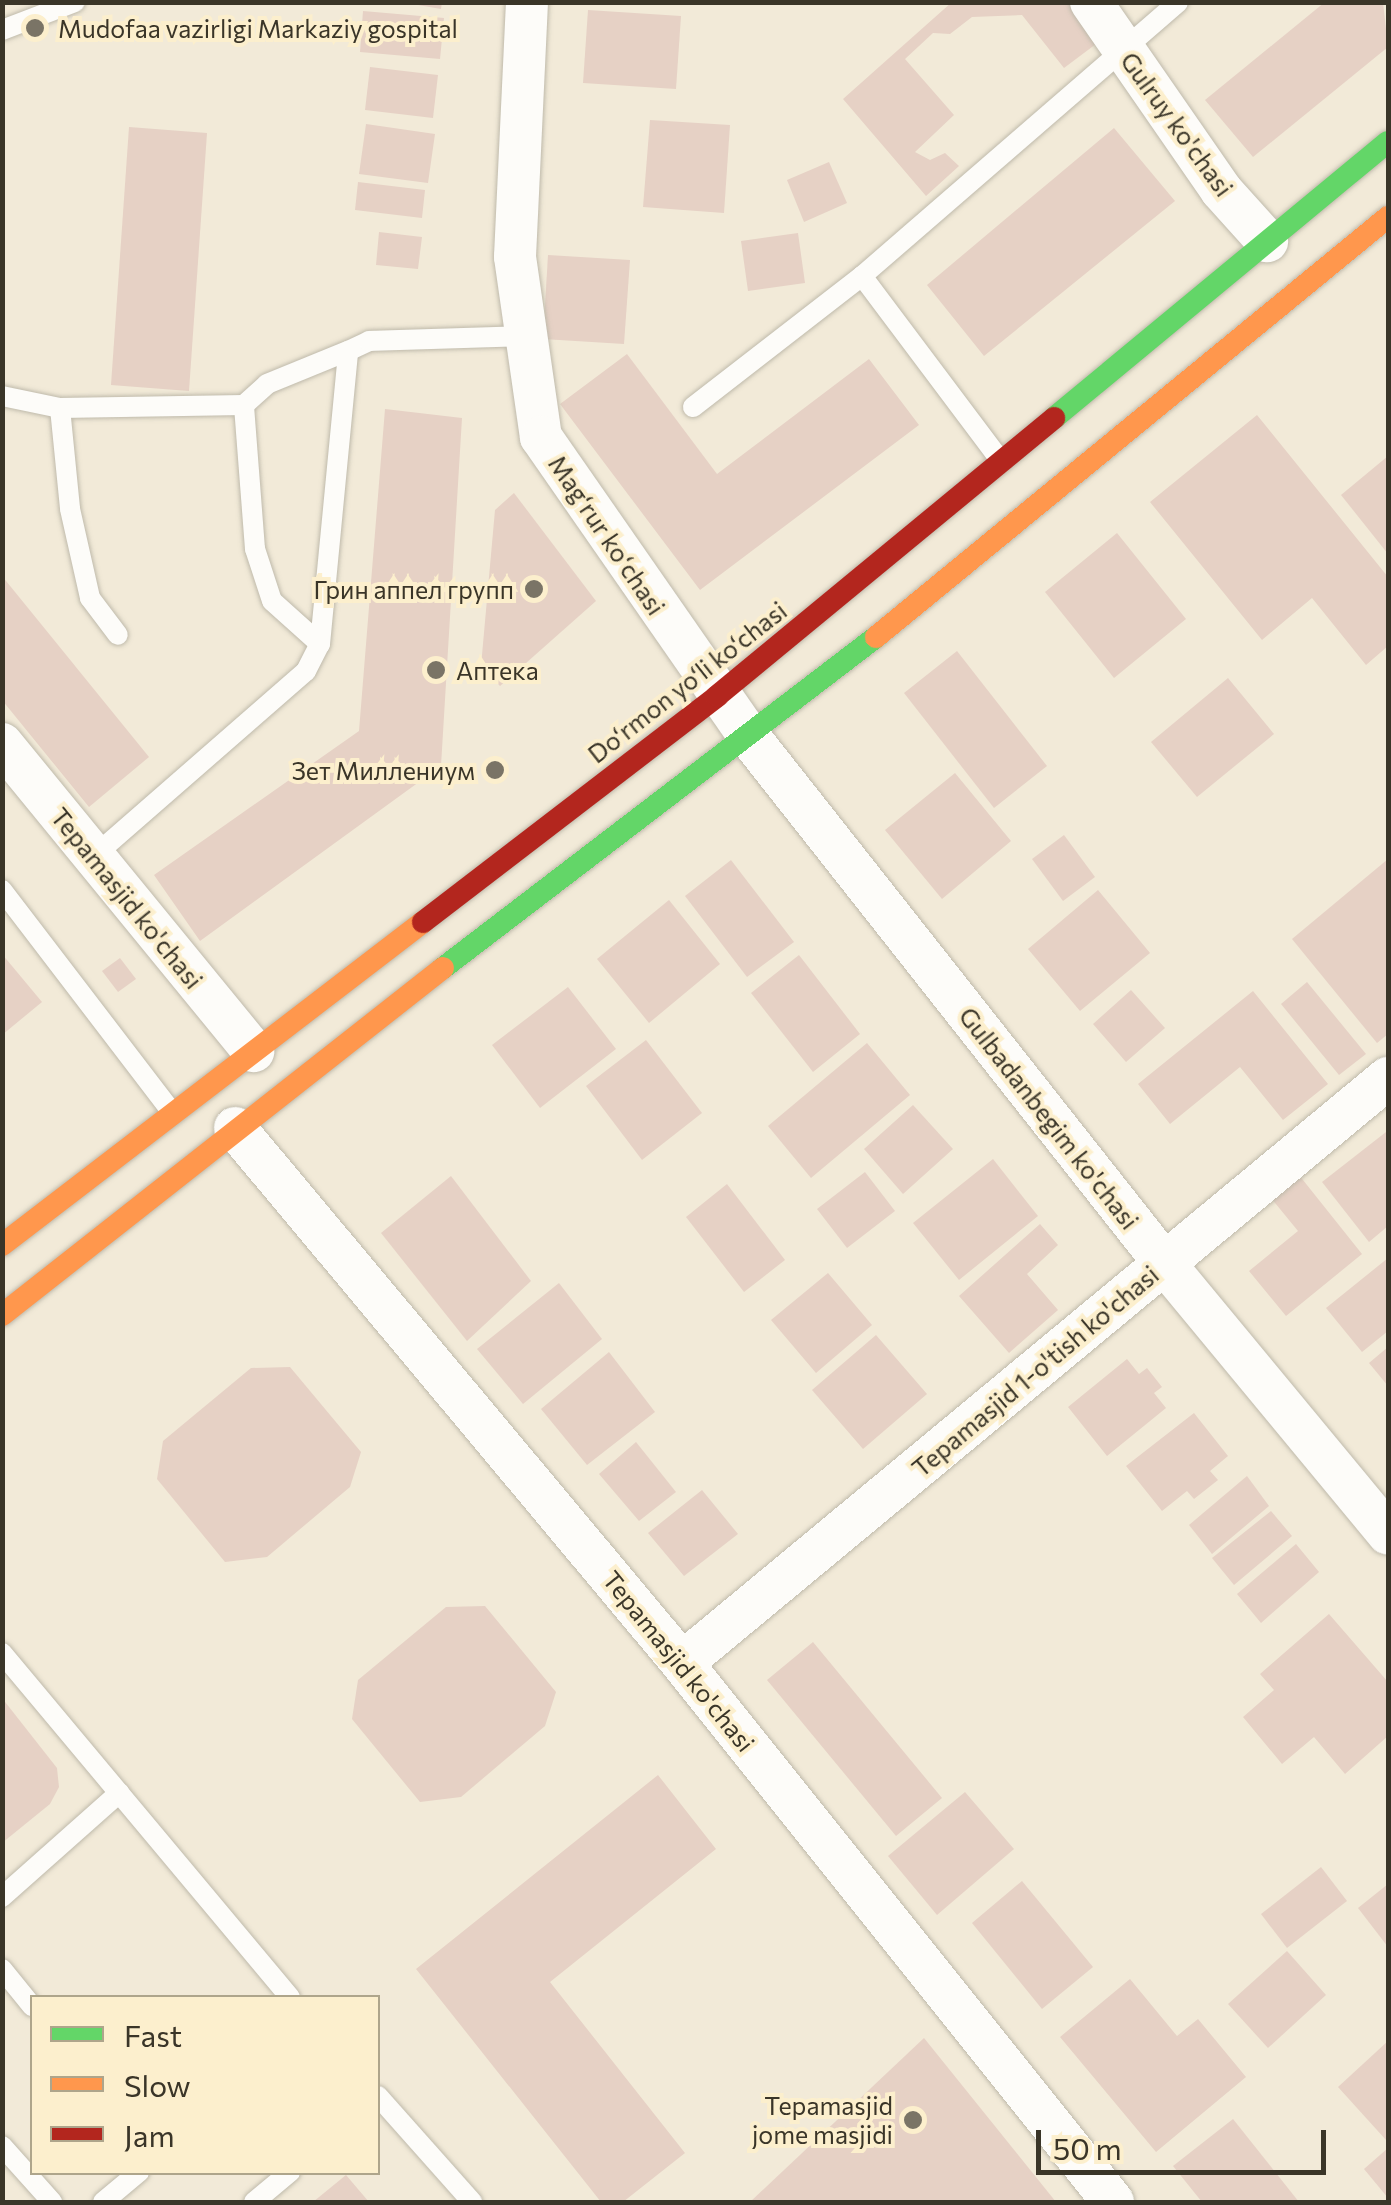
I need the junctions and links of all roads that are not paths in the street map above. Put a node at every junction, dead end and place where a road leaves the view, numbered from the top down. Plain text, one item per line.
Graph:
1 (75, 2) edge
2 (527, 2) edge
3 (1090, 2) edge
4 (1178, 2) edge
5 (2, 30) edge
6 (1388, 142) edge
7 (1388, 216) edge
8 (1267, 242) junction
9 (862, 276) junction
10 (526, 336) junction
11 (348, 352) junction
12 (2, 396) edge
13 (244, 406) junction
14 (60, 408) junction
15 (693, 408) dead end
16 (1002, 462) junction
17 (118, 635) dead end
18 (320, 644) junction
19 (717, 696) junction
20 (750, 738) junction
21 (2, 744) edge
22 (94, 856) junction
23 (2, 890) edge
24 (253, 1052) junction
25 (1388, 1078) edge
26 (198, 1132) junction
27 (2, 1244) edge
28 (1165, 1264) junction
29 (2, 1315) edge
30 (1388, 1534) edge
31 (2, 1654) edge
32 (682, 1663) junction
33 (119, 1793) junction
34 (2, 1897) edge
35 (2, 1970) edge
36 (287, 1995) edge
37 (30, 2004) edge
38 (380, 2098) edge
39 (2, 2146) edge
40 (135, 2175) edge
41 (286, 2175) edge
42 (52, 2202) edge
43 (103, 2202) edge
44 (254, 2202) edge
45 (472, 2202) edge
46 (1113, 2202) edge

1 - 5 lane
2 - 10 street, Magʻrur koʻchasi
3 - 8 street, Gulruy ko'chasi
4 - 9 lane
6 - 8 main road, Do‘rmon yo‘li ko‘chasi
7 - 20 main road, Do‘rmon yo‘li ko‘chasi
8 - 16 main road, Do‘rmon yo‘li ko‘chasi
9 - 15 lane
9 - 16 lane
10 - 11 lane
10 - 19 street, Magʻrur koʻchasi
11 - 13 lane
11 - 18 lane
12 - 14 lane
13 - 14 lane
13 - 18 lane
14 - 17 lane
16 - 19 main road, Do‘rmon yo‘li ko‘chasi
18 - 22 lane
19 - 20 street, Gulbadanbegim ko'chasi
19 - 24 main road, Do‘rmon yo‘li ko‘chasi
20 - 26 main road, Do‘rmon yo‘li ko‘chasi
20 - 28 street, Gulbadanbegim ko'chasi
21 - 22 street, Tepamasjid ko'chasi
22 - 24 street, Tepamasjid ko'chasi
23 - 26 lane
24 - 26 main road, Do‘rmon yo‘li ko‘chasi
25 - 28 street, Tepamasjid 1-o'tish ko'chasi
26 - 27 main road, Do‘rmon yo‘li ko‘chasi
26 - 29 main road, Do‘rmon yo‘li ko‘chasi
26 - 32 street, Tepamasjid ko'chasi
28 - 30 street, Gulbadanbegim ko'chasi
28 - 32 street, Tepamasjid 1-o'tish ko'chasi
31 - 33 lane
32 - 46 street, Tepamasjid ko'chasi
33 - 34 lane
33 - 36 lane
35 - 37 lane
38 - 45 lane
39 - 42 lane
40 - 43 lane
41 - 44 lane

